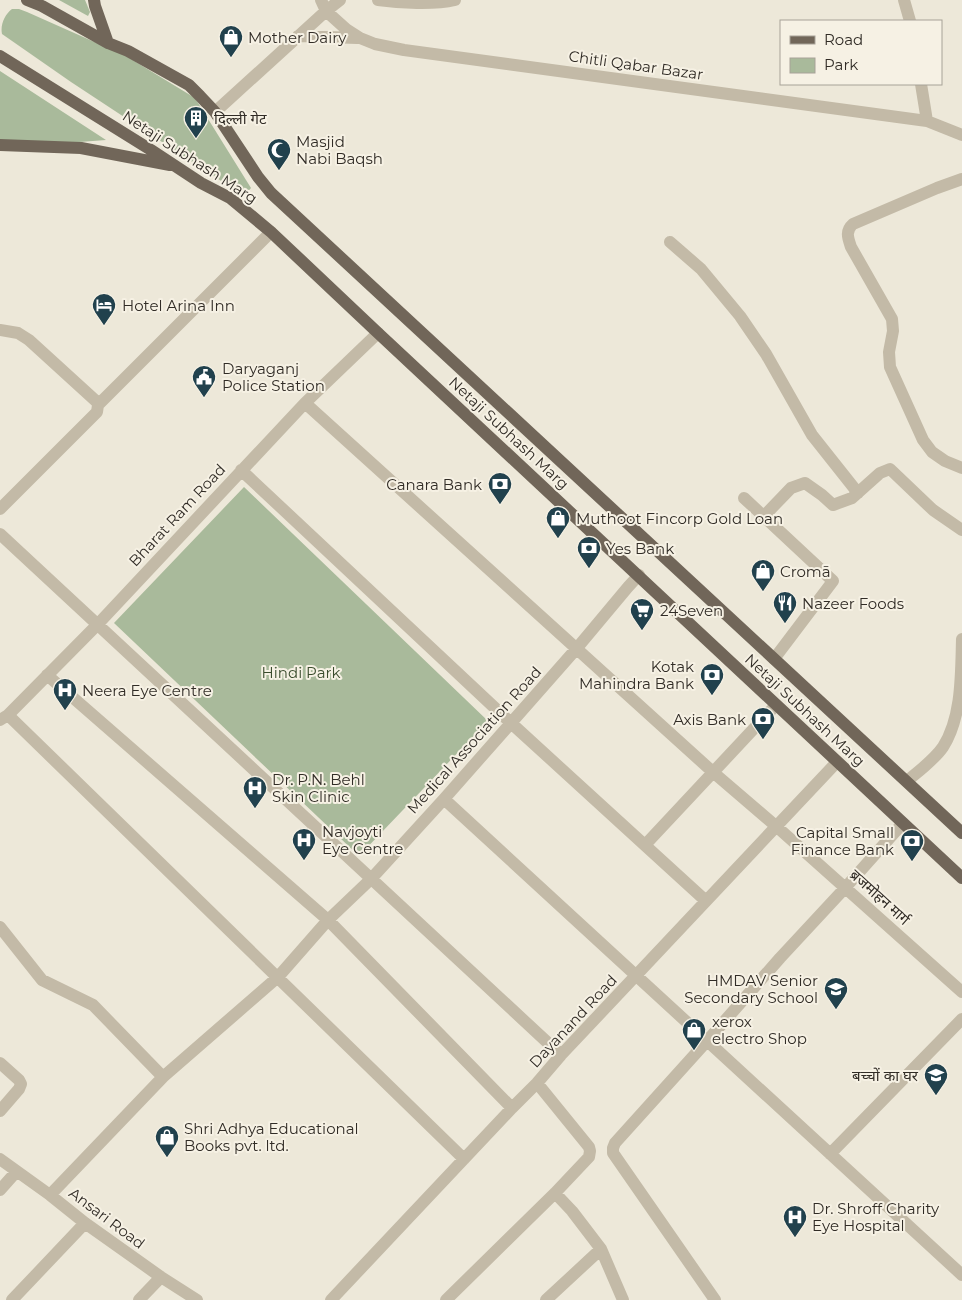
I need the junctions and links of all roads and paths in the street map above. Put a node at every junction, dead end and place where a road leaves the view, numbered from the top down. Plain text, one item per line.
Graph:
1 (27, 0) edge
2 (94, 0) edge
3 (340, 0) edge
4 (378, 0) edge
5 (455, 0) edge
6 (904, 0) edge
7 (323, 6) edge
8 (910, 20) edge
9 (298, 36) junction
10 (360, 38) junction
11 (108, 43) junction
12 (0, 56) edge
13 (921, 85) edge
14 (215, 112) junction
15 (927, 121) junction
16 (962, 135) edge
17 (0, 145) edge
18 (174, 166) junction
19 (962, 178) edge
20 (271, 232) junction
21 (670, 242) dead end
22 (0, 330) edge
23 (378, 333) junction
24 (305, 403) junction
25 (98, 405) junction
26 (962, 468) edge
27 (241, 470) junction
28 (858, 493) junction
29 (744, 498) dead end
30 (0, 509) edge
31 (764, 516) junction
32 (962, 530) edge
33 (0, 534) edge
34 (639, 576) junction
35 (98, 624) junction
36 (962, 639) edge
37 (577, 648) junction
38 (774, 659) junction
39 (48, 675) junction
40 (961, 702) edge
41 (776, 705) junction
42 (4, 718) edge
43 (511, 723) junction
44 (837, 762) junction
45 (714, 772) junction
46 (907, 781) junction
47 (444, 799) junction
48 (902, 823) junction
49 (777, 827) junction
50 (962, 833) edge
51 (646, 845) junction
52 (962, 878) edge
53 (371, 879) junction
54 (845, 888) junction
55 (706, 901) junction
56 (328, 920) junction
57 (0, 927) edge
58 (636, 976) junction
59 (278, 977) junction
60 (962, 992) edge
61 (962, 1019) edge
62 (707, 1041) junction
63 (561, 1055) junction
64 (0, 1063) edge
65 (163, 1077) junction
66 (538, 1083) junction
67 (512, 1108) junction
68 (0, 1111) edge
69 (830, 1154) junction
70 (464, 1159) junction
71 (0, 1160) edge
72 (16, 1172) junction
73 (0, 1190) edge
74 (555, 1193) junction
75 (50, 1195) junction
76 (85, 1223) junction
77 (601, 1249) junction
78 (962, 1275) edge
79 (161, 1278) junction
80 (12, 1300) edge
81 (139, 1300) edge
82 (197, 1300) edge
83 (331, 1300) edge
84 (446, 1300) edge
85 (546, 1300) edge
86 (623, 1300) edge
87 (714, 1300) edge

1 - 11 main road, Netaji Subhash Marg
2 - 11 main road
3 - 7 street
4 - 5 street
6 - 8 street
7 - 9 street
7 - 10 street, Chitli Qabar Bazar
9 - 10 street
9 - 14 street
10 - 15 street, Chitli Qabar Bazar
11 - 14 main road, Netaji Subhash Marg
12 - 18 main road, Netaji Subhash Marg
13 - 15 street
14 - 38 main road, Netaji Subhash Marg
15 - 16 street, Chitli Qabar Bazar
17 - 18 main road
18 - 20 main road, Netaji Subhash Marg
19 - 26 street
20 - 23 main road, Netaji Subhash Marg
20 - 25 street
21 - 28 street
22 - 25 street
23 - 24 street, Bharat Ram Road
23 - 34 main road, Netaji Subhash Marg
24 - 27 street, Bharat Ram Road
24 - 37 street, ब्रजमोहन मार्ग
25 - 30 street
27 - 35 street, Bharat Ram Road
27 - 43 street
28 - 31 street
28 - 32 street
29 - 31 street
31 - 38 street
33 - 35 street
34 - 37 street, Medical Association Road
34 - 41 main road, Netaji Subhash Marg
35 - 39 street, Bharat Ram Road
35 - 53 street
36 - 40 street
37 - 43 street, Medical Association Road
37 - 45 street, ब्रजमोहन मार्ग
38 - 46 main road, Netaji Subhash Marg
39 - 42 street, Bharat Ram Road
39 - 56 street
40 - 46 street
41 - 44 main road, Netaji Subhash Marg
41 - 45 street
42 - 59 street
43 - 47 street, Medical Association Road
43 - 51 street
44 - 48 main road, Netaji Subhash Marg
44 - 49 street, Dayanand Road
45 - 49 street, ब्रजमोहन मार्ग
45 - 51 street
46 - 50 main road, Netaji Subhash Marg
47 - 53 street, Medical Association Road
47 - 58 street
48 - 52 main road, Netaji Subhash Marg
48 - 54 street
49 - 54 street, ब्रजमोहन मार्ग
49 - 55 street, Dayanand Road
51 - 55 street
53 - 56 street, Medical Association Road
53 - 63 street
54 - 60 street, ब्रजमोहन मार्ग
54 - 62 street
55 - 58 street, Dayanand Road
56 - 59 street, Medical Association Road
56 - 67 street
57 - 65 street
58 - 62 street
58 - 63 street, Dayanand Road
59 - 65 street, Medical Association Road
59 - 70 street
61 - 69 street
62 - 69 street
62 - 87 street
63 - 66 street, Dayanand Road
64 - 68 street
65 - 75 street, Medical Association Road
66 - 67 street, Dayanand Road
66 - 74 street
67 - 70 street, Dayanand Road
69 - 78 street
70 - 83 street, Dayanand Road
71 - 72 street, Ansari Road
72 - 73 street
72 - 75 street, Ansari Road
74 - 77 street
74 - 84 street
75 - 76 street, Ansari Road
76 - 79 street, Ansari Road
76 - 80 street
77 - 85 street
77 - 86 street
79 - 81 street
79 - 82 street, Ansari Road

